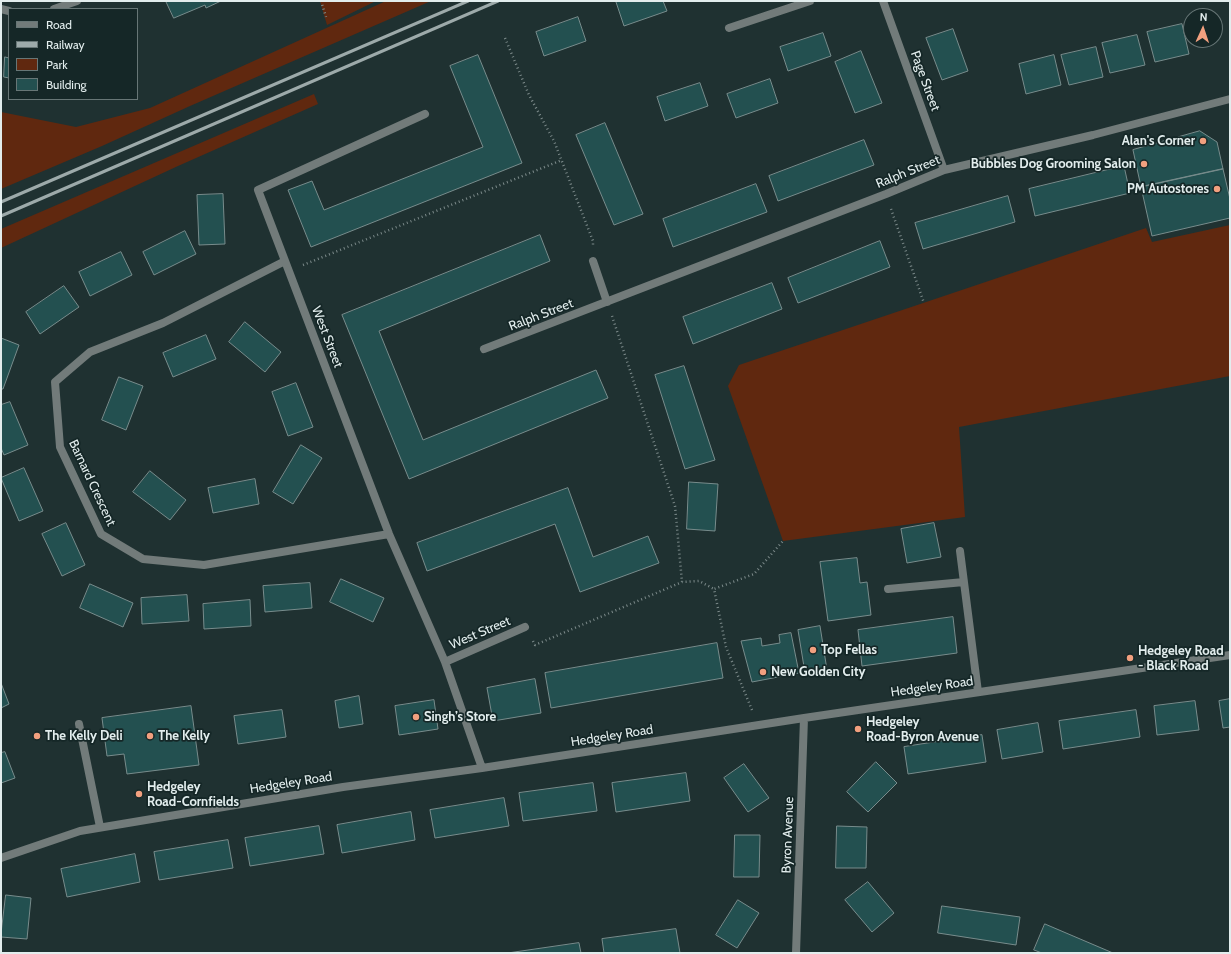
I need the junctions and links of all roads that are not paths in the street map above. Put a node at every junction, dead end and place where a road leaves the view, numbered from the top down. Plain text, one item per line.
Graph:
1 (77, 1) edge
2 (810, 1) edge
3 (883, 1) edge
4 (57, 8) edge
5 (729, 28) dead end
6 (1230, 99) edge
7 (425, 114) dead end
8 (944, 170) junction
9 (285, 261) junction
10 (593, 261) road end
11 (607, 302) junction
12 (484, 349) dead end
13 (389, 534) junction
14 (960, 551) dead end
15 (964, 582) junction
16 (888, 589) dead end
17 (525, 627) road end
18 (1230, 655) edge
19 (445, 662) junction
20 (978, 692) junction
21 (804, 718) junction
22 (79, 724) dead end
23 (482, 768) junction
24 (100, 827) junction
25 (1, 858) edge
26 (796, 953) edge

1 - 4 street
2 - 5 street
3 - 8 street, Page Street
6 - 8 street, Ralph Street
7 - 9 street, West Street
8 - 11 street, Ralph Street
9 - 13 street, West Street
9 - 13 street, Barnard Crescent
10 - 11 street
11 - 12 street, Ralph Street
13 - 19 street, West Street
14 - 15 street
15 - 16 street
15 - 20 street
17 - 19 street, West Street
18 - 20 street, Hedgeley Road
19 - 23 street, West Street
20 - 21 street, Hedgeley Road
21 - 23 street, Hedgeley Road
21 - 26 street, Byron Avenue
22 - 24 street
23 - 24 street, Hedgeley Road
24 - 25 street, Hedgeley Road

